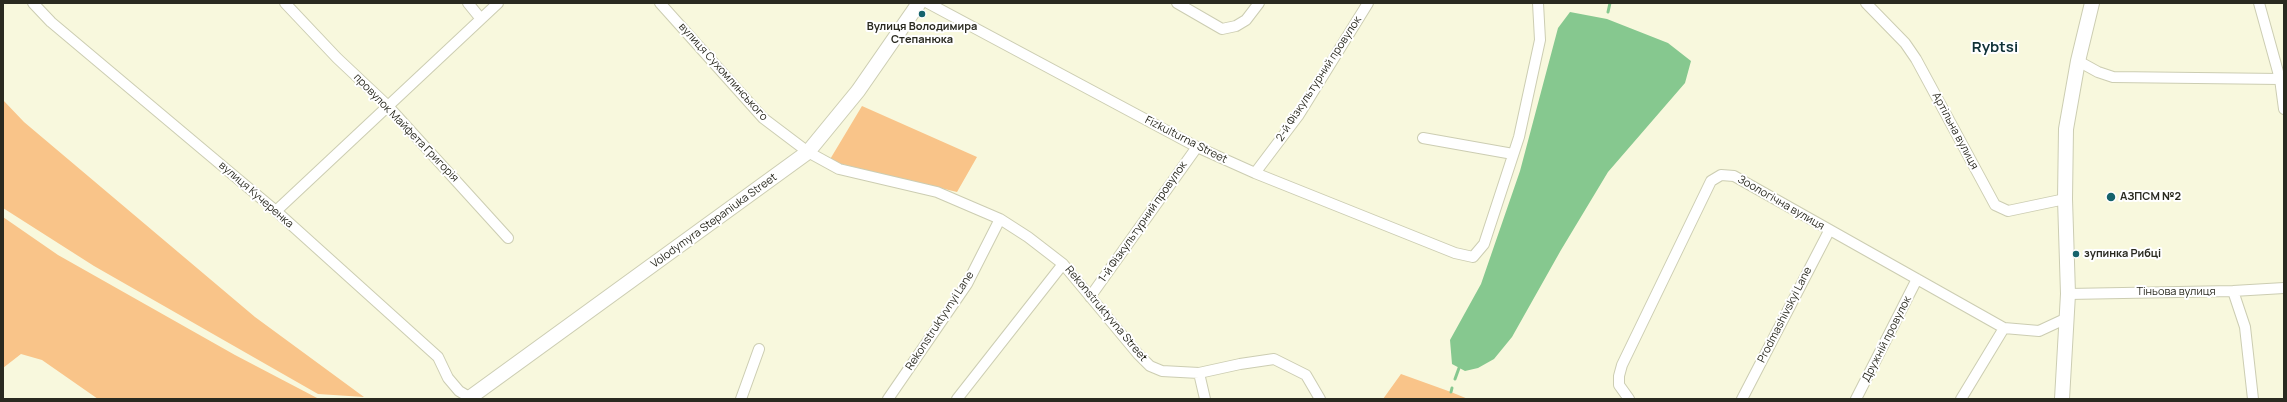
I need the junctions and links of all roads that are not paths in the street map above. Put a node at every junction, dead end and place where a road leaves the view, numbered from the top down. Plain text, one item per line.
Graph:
1 (33, 3) edge
2 (285, 3) edge
3 (468, 3) edge
4 (498, 3) edge
5 (660, 3) edge
6 (919, 3) edge
7 (928, 3) edge
8 (1177, 3) edge
9 (1258, 3) edge
10 (1368, 3) edge
11 (1538, 3) edge
12 (1866, 3) edge
13 (2092, 3) edge
14 (2259, 3) edge
15 (481, 19) junction
16 (2078, 61) junction
17 (2280, 80) junction
18 (388, 106) junction
19 (2284, 109) edge
20 (1423, 138) dead end
21 (1197, 147) junction
22 (808, 152) junction
23 (1513, 154) junction
24 (1255, 174) junction
25 (2065, 200) junction
26 (276, 211) junction
27 (1000, 219) junction
28 (1829, 231) junction
29 (508, 238) dead end
30 (1063, 264) junction
31 (1917, 279) junction
32 (2284, 288) edge
33 (2234, 291) junction
34 (2068, 294) junction
35 (1090, 297) junction
36 (2067, 318) junction
37 (2004, 328) junction
38 (759, 349) dead end
39 (1199, 373) junction
40 (469, 398) edge
41 (741, 399) edge
42 (888, 399) edge
43 (957, 399) edge
44 (1205, 399) edge
45 (1320, 399) edge
46 (1629, 399) edge
47 (1742, 399) edge
48 (1856, 399) edge
49 (1961, 399) edge
50 (2062, 399) edge
51 (2253, 399) edge

1 - 26 street, вулиця Кучеренка
2 - 18 street, провулок Майфета Григорія
3 - 15 street
4 - 15 street
5 - 22 street, вулиця Сухомлинського
6 - 22 street, Volodymyra Stepaniuka Street
7 - 21 street, Fizkulturna Street
8 - 9 street
10 - 24 street, 2-й Фізкультурний провулок
11 - 23 street
12 - 25 street, Артільна вулиця
13 - 16 street
14 - 17 street
15 - 18 street
16 - 17 street
16 - 25 street
17 - 19 street
18 - 26 street
18 - 29 street, провулок Майфета Григорія
20 - 23 street
21 - 24 street, Fizkulturna Street
21 - 35 street, 1-й Фізкультурний провулок
22 - 27 street, Rekonstruktyvna Street
22 - 40 street, Volodymyra Stepaniuka Street
23 - 24 street, Fizkulturna Street
25 - 34 street
26 - 40 street, вулиця Кучеренка
27 - 30 street, Rekonstruktyvna Street
27 - 42 street, Rekonstruktyvnyi Lane
28 - 31 street, Зоологічна вулиця
28 - 46 street, Зоологічна вулиця
28 - 47 street, Prodmashivskyi Lane
30 - 35 street, Rekonstruktyvna Street
30 - 43 street, Rekonstruktyvna Street
31 - 37 street, Зоологічна вулиця
31 - 48 street, Дружній провулок
32 - 33 street, Тіньова вулиця
33 - 34 street, Тіньова вулиця
33 - 51 street
34 - 36 street
35 - 39 street, Rekonstruktyvna Street
36 - 37 street, Зоологічна вулиця
36 - 50 street
37 - 49 street
38 - 41 street
39 - 44 street
39 - 45 street, Rekonstruktyvna Street

